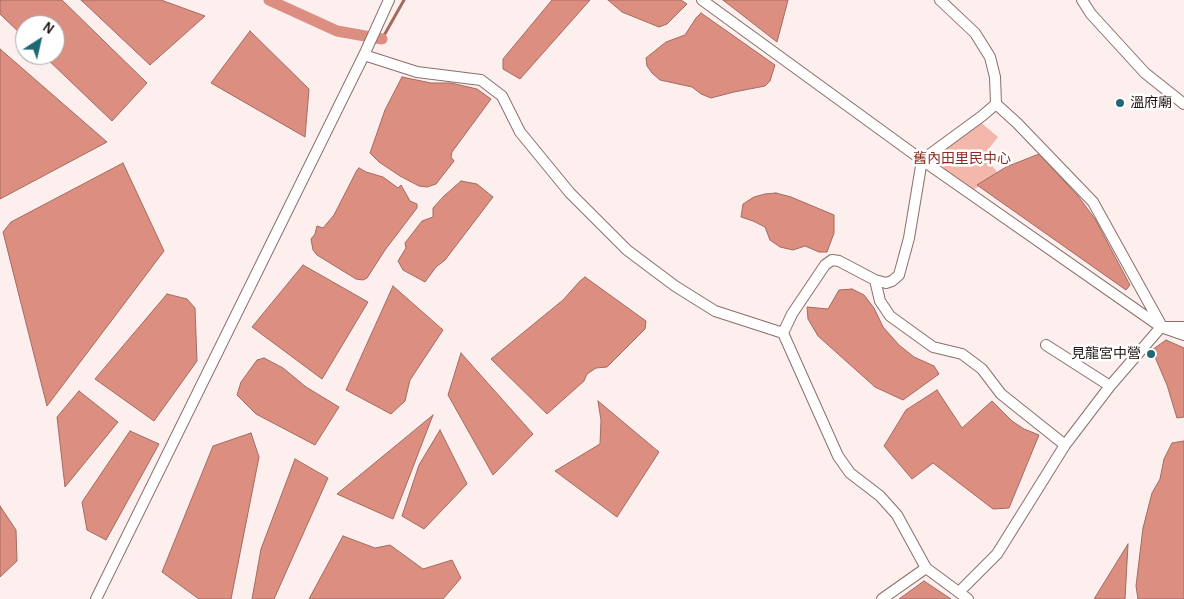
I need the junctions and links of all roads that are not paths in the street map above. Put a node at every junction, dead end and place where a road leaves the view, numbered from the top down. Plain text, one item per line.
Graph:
1 (389, 0) edge
2 (702, 0) edge
3 (940, 0) edge
4 (1082, 0) edge
5 (364, 55) junction
6 (996, 104) junction
7 (1184, 104) edge
8 (922, 160) junction
9 (875, 280) junction
10 (1161, 326) junction
11 (1184, 327) edge
12 (782, 333) junction
13 (1184, 335) edge
14 (1046, 345) dead end
15 (1110, 386) junction
16 (1065, 445) junction
17 (926, 568) junction
18 (960, 592) junction
19 (96, 599) edge
20 (882, 599) edge
21 (968, 599) edge

1 - 5 street
2 - 8 street
3 - 6 street
4 - 7 street
5 - 12 street
5 - 19 street
6 - 8 street
6 - 10 street
8 - 9 street
8 - 10 street
9 - 12 street
9 - 16 street
10 - 11 street
10 - 13 street
10 - 15 street
12 - 17 street
14 - 15 street
15 - 16 street
16 - 18 street
17 - 18 street
17 - 20 street
18 - 21 street

